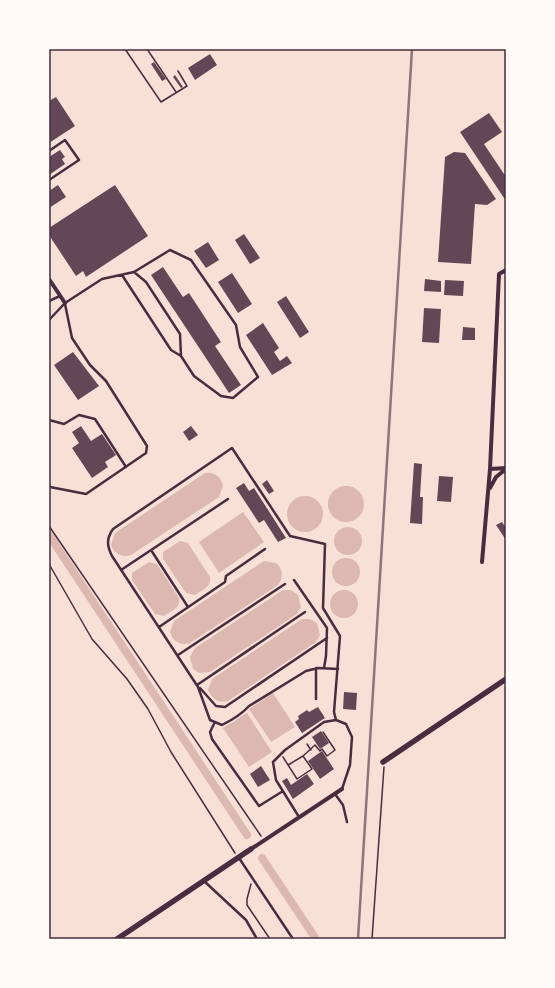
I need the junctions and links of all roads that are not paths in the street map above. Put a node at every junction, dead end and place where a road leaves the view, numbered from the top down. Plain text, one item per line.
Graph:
1 (49, 150) edge
2 (49, 180) edge
3 (506, 270) edge
4 (134, 272) junction
5 (122, 275) junction
6 (49, 279) edge
7 (60, 296) junction
8 (49, 302) edge
9 (65, 303) junction
10 (49, 320) edge
11 (181, 356) junction
12 (49, 420) edge
13 (126, 467) junction
14 (506, 468) edge
15 (490, 469) junction
16 (49, 485) edge
17 (488, 492) junction
18 (228, 498) dead end
19 (265, 549) dead end
20 (151, 550) junction
21 (482, 562) dead end
22 (121, 570) junction
23 (294, 580) dead end
24 (286, 584) dead end
25 (188, 607) junction
26 (305, 612) dead end
27 (159, 627) junction
28 (327, 638) junction
29 (178, 655) junction
30 (316, 668) junction
31 (324, 668) junction
32 (338, 669) junction
33 (506, 678) edge
34 (198, 686) junction
35 (316, 699) dead end
36 (336, 720) junction
37 (215, 722) junction
38 (383, 761) road end
39 (342, 789) joint
40 (283, 790) junction
41 (335, 793) junction
42 (300, 817) junction
43 (347, 822) dead end
44 (251, 849) joint
45 (239, 858) junction
46 (204, 881) junction
47 (117, 939) edge
48 (257, 939) edge
49 (293, 939) edge

1 - 2 lane
3 - 15 street
4 - 5 lane
4 - 11 lane
4 - 11 lane
5 - 9 lane
5 - 11 lane
6 - 7 street
7 - 8 lane
7 - 9 street
9 - 10 lane
9 - 13 lane
12 - 13 lane
13 - 16 lane
14 - 15 street
14 - 17 street
15 - 17 street
17 - 21 street
18 - 20 lane
19 - 25 lane
20 - 22 lane
20 - 25 lane
22 - 27 lane
22 - 32 lane
23 - 28 lane
24 - 29 lane
25 - 27 lane
26 - 34 lane
27 - 29 lane
28 - 31 lane
28 - 34 lane
29 - 34 lane
30 - 31 lane
30 - 35 lane
30 - 37 lane
31 - 32 lane
32 - 36 lane
33 - 38 street
34 - 37 lane
36 - 39 lane
36 - 40 lane
37 - 40 lane
39 - 41 street
40 - 42 lane
41 - 42 street
41 - 43 lane
42 - 44 street
44 - 45 street
45 - 46 street
45 - 49 lane
46 - 47 street
46 - 48 lane

